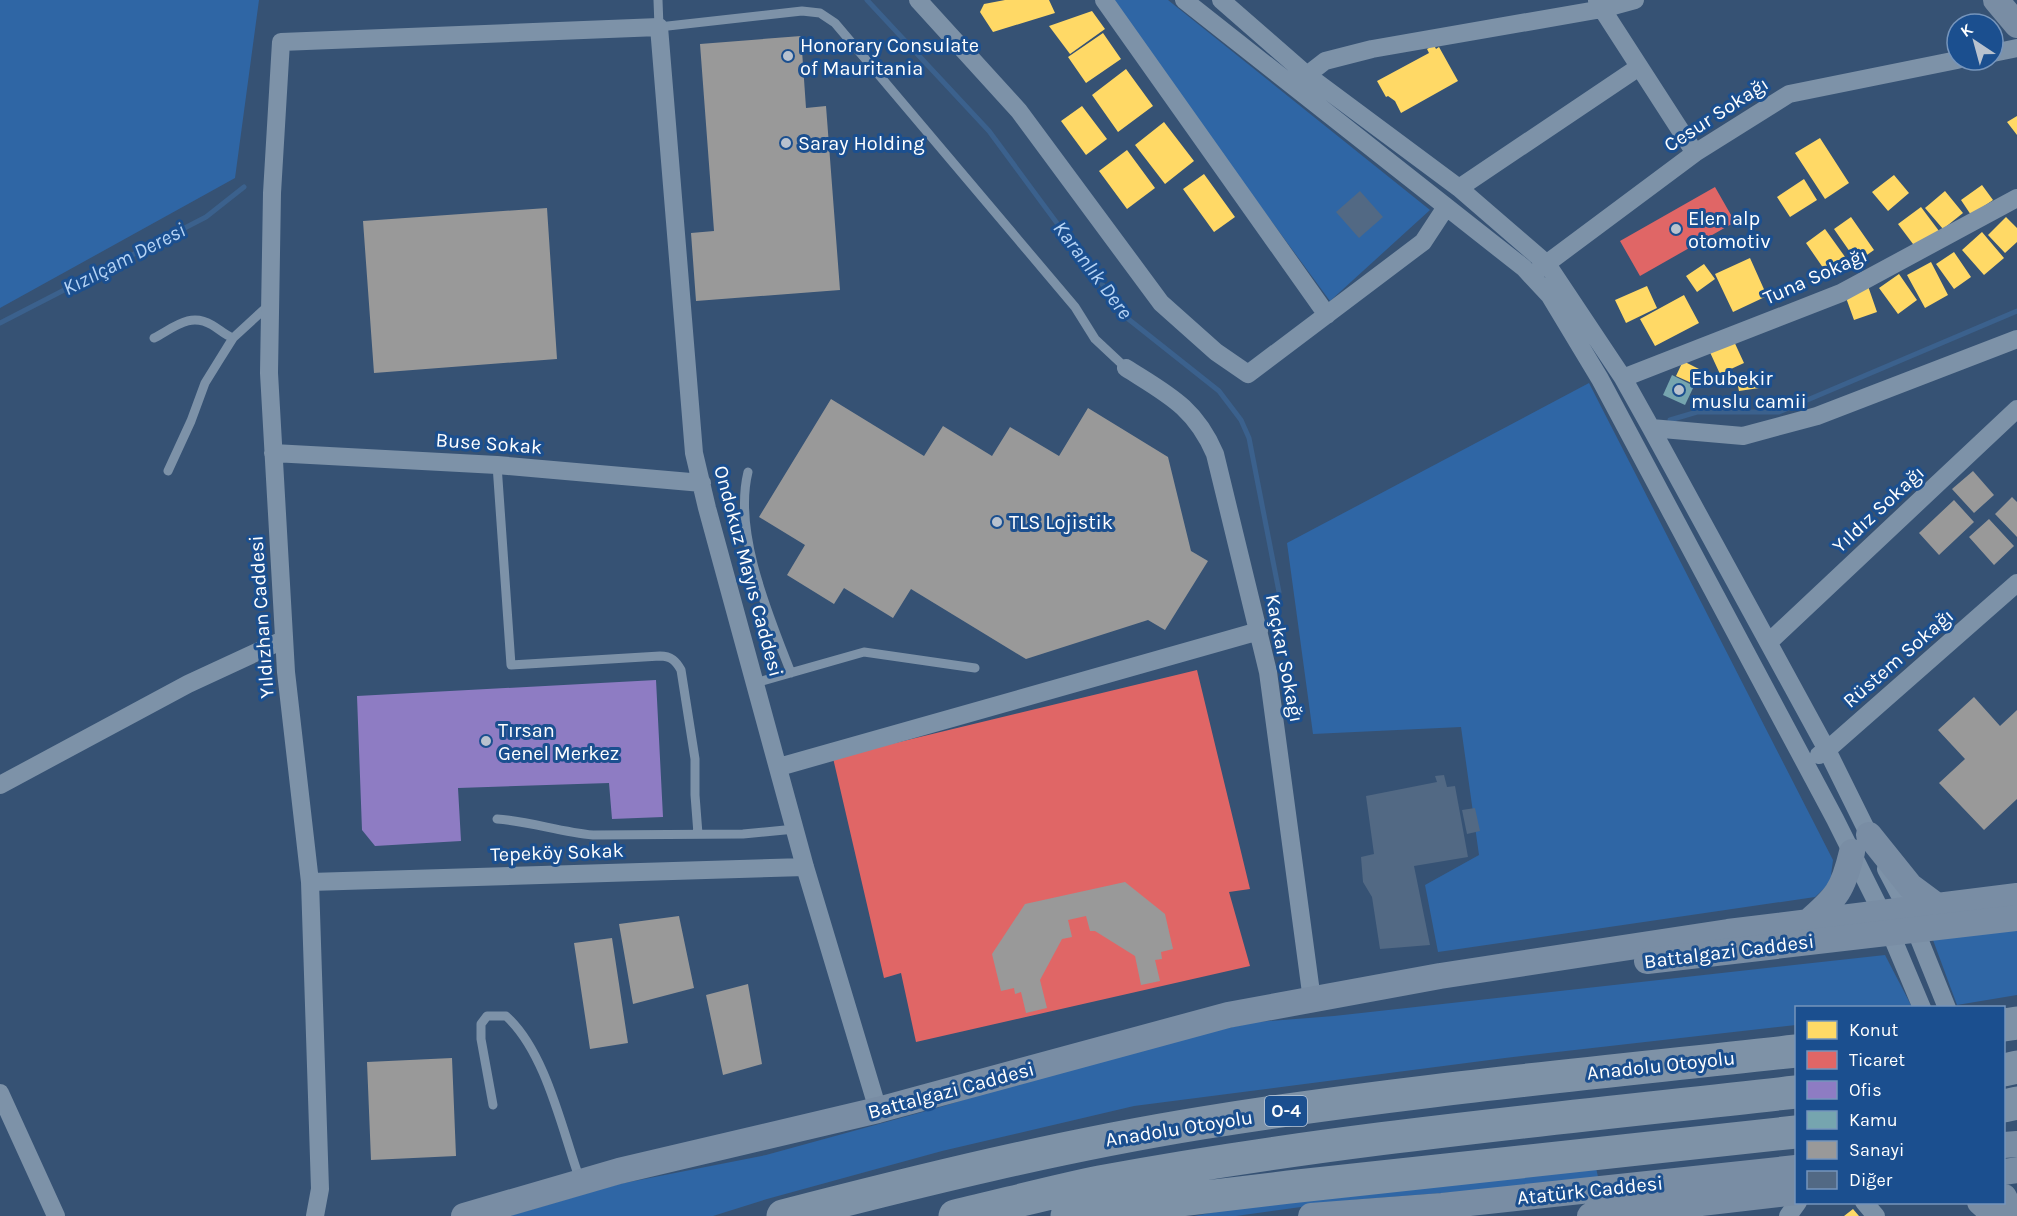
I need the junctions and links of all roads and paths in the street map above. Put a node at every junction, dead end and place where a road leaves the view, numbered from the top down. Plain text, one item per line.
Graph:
1 (658, 0) edge
2 (918, 0) edge
3 (1104, 0) edge
4 (1184, 0) edge
5 (1221, 0) edge
6 (1635, 0) edge
7 (1996, 0) edge
8 (1599, 4) edge
9 (2017, 25) edge
10 (659, 27) junction
11 (1945, 62) edge
12 (1639, 67) junction
13 (1307, 75) junction
14 (1695, 153) junction
15 (1459, 188) junction
16 (2017, 198) edge
17 (1446, 207) junction
18 (1547, 264) junction
19 (1531, 275) junction
20 (270, 304) junction
21 (1327, 315) junction
22 (154, 338) dead end
23 (233, 338) junction
24 (2017, 339) edge
25 (1126, 368) joint
26 (1623, 378) junction
27 (2017, 409) edge
28 (1652, 428) junction
29 (273, 453) junction
30 (497, 465) junction
31 (168, 471) dead end
32 (748, 472) dead end
33 (702, 483) junction
34 (2017, 584) edge
35 (1258, 631) junction
36 (283, 640) junction
37 (1769, 642) junction
38 (975, 668) dead end
39 (791, 673) junction
40 (755, 683) junction
41 (1827, 750) junction
42 (1805, 763) junction
43 (779, 767) junction
44 (0, 785) edge
45 (496, 819) dead end
46 (795, 829) junction
47 (698, 834) junction
48 (1861, 844) junction
49 (806, 867) junction
50 (310, 882) junction
51 (2017, 896) edge
52 (1937, 906) junction
53 (1894, 911) junction
54 (2017, 918) edge
55 (1808, 922) junction
56 (1440, 976) junction
57 (1312, 1000) junction
58 (1921, 1006) edge
59 (1946, 1006) edge
60 (1795, 1051) edge
61 (1795, 1092) edge
62 (0, 1093) edge
63 (493, 1105) dead end
64 (878, 1110) junction
65 (1795, 1132) edge
66 (2005, 1148) edge
67 (1795, 1168) edge
68 (2013, 1173) edge
69 (580, 1183) junction
70 (320, 1189) junction
71 (1795, 1192) edge
72 (2005, 1199) edge
73 (1865, 1204) edge
74 (1981, 1204) edge
75 (1720, 1209) edge
76 (56, 1216) edge
77 (315, 1216) edge
78 (332, 1216) edge
79 (464, 1216) edge
80 (783, 1216) edge
81 (955, 1216) edge
82 (1067, 1216) edge
83 (1311, 1216) edge
84 (1590, 1216) edge
85 (1875, 1216) edge
86 (1996, 1216) edge
87 (2013, 1216) edge

1 - 10 lane
2 - 21 street
3 - 21 street
4 - 17 street
5 - 13 street
6 - 8 street
7 - 9 main road
8 - 12 street
8 - 13 street
10 - 20 street, Yıldızhan Caddesi
10 - 25 lane
10 - 33 street, Ondokuz Mayıs Caddesi
11 - 14 street, Cesur Sokağı
12 - 14 street
12 - 15 street
13 - 15 street
14 - 18 street, Cesur Sokağı
15 - 18 street
16 - 26 street, Tuna Sokağı
17 - 19 street
17 - 21 street
18 - 19 street, Cesur Sokağı
18 - 26 street
19 - 42 street
20 - 23 lane
20 - 29 street, Yıldızhan Caddesi
22 - 23 lane
23 - 31 lane
24 - 28 street
25 - 35 street, Kaçkar Sokağı
26 - 28 street
27 - 37 street, Yıldız Sokağı
28 - 37 street
29 - 30 street, Buse Sokak
29 - 36 street, Yıldızhan Caddesi
30 - 33 street, Buse Sokak
30 - 47 lane
32 - 39 lane
33 - 40 street, Ondokuz Mayıs Caddesi
34 - 41 street, Rüstem Sokağı
35 - 43 street
35 - 57 street, Kaçkar Sokağı
36 - 44 street
36 - 50 street, Yıldızhan Caddesi
37 - 41 street
38 - 39 lane
39 - 40 lane
40 - 43 street, Ondokuz Mayıs Caddesi
41 - 42 street, Rüstem Sokağı
41 - 48 street
42 - 48 street
43 - 46 street, Ondokuz Mayıs Caddesi
45 - 47 lane
46 - 47 lane
46 - 49 street, Ondokuz Mayıs Caddesi
48 - 52 main road
48 - 53 street
48 - 53 street
48 - 55 main road
49 - 50 street, Tepeköy Sokak
49 - 64 street, Ondokuz Mayıs Caddesi
50 - 70 street, Yıldızhan Caddesi
51 - 52 main road, Battalgazi Caddesi
52 - 53 main road, Battalgazi Caddesi
53 - 55 main road, Battalgazi Caddesi
53 - 58 street
53 - 59 street
54 - 56 main road, Battalgazi Caddesi, bridge
55 - 56 main road, Battalgazi Caddesi
56 - 57 main road, Battalgazi Caddesi
57 - 64 main road, Battalgazi Caddesi
60 - 80 highway, Anadolu Otoyolu / O-4
61 - 81 highway, Anadolu Otoyolu / O-4
62 - 76 street
63 - 69 lane
64 - 69 main road, Battalgazi Caddesi
65 - 82 highway
66 - 68 street
67 - 83 main road, Atatürk Caddesi
69 - 79 main road, Battalgazi Caddesi
70 - 77 street
70 - 78 street
71 - 75 main road, Atatürk Caddesi
72 - 87 main road
73 - 85 street
74 - 86 main road
75 - 84 main road, Atatürk Caddesi

